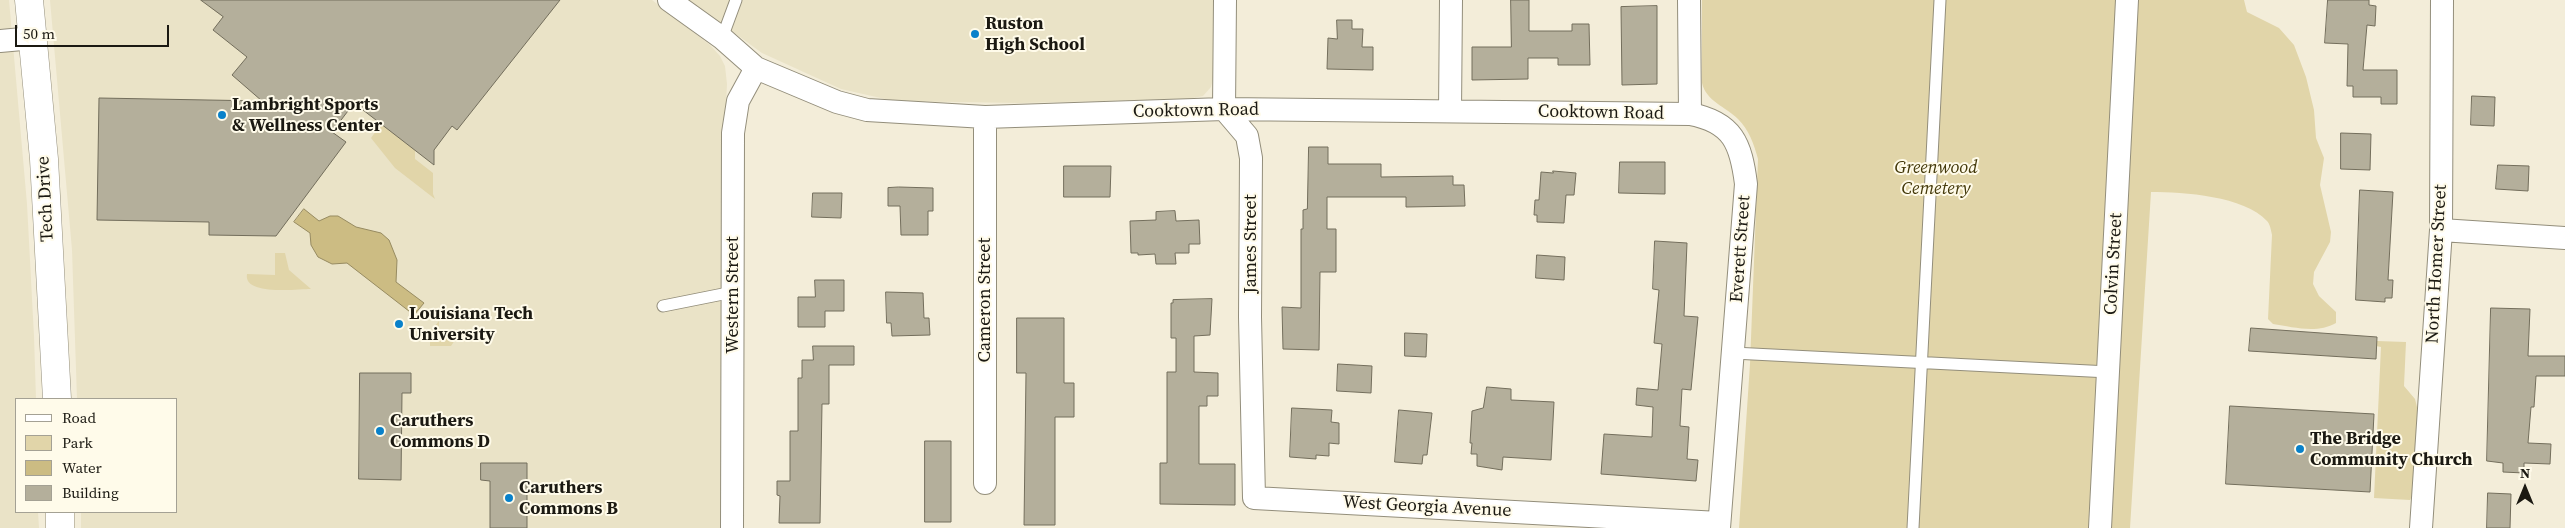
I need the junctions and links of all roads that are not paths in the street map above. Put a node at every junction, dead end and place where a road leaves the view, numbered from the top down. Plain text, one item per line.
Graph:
1 (29, 0) edge
2 (669, 0) edge
3 (736, 0) edge
4 (1225, 0) edge
5 (1450, 0) edge
6 (1689, 0) edge
7 (1940, 0) edge
8 (2127, 0) edge
9 (2442, 0) edge
10 (33, 38) junction
11 (722, 38) junction
12 (0, 41) edge
13 (756, 68) junction
14 (1224, 109) junction
15 (1450, 111) junction
16 (1690, 114) junction
17 (985, 117) junction
18 (2441, 230) junction
19 (2565, 238) edge
20 (733, 292) junction
21 (663, 306) dead end
22 (1733, 353) junction
23 (1922, 361) junction
24 (2108, 372) junction
25 (57, 398) edge
26 (985, 483) dead end
27 (1254, 498) joint
28 (60, 513) edge
29 (1719, 526) edge
30 (60, 528) edge
31 (732, 528) edge
32 (1913, 528) edge
33 (2100, 528) edge
34 (2421, 528) edge

1 - 10 main road, Tech Drive
2 - 11 street, Cooktown Road
3 - 11 lane
4 - 14 street
5 - 15 street
6 - 16 street
7 - 23 lane
8 - 24 street, Colvin Street
9 - 18 street, North Homer Street
10 - 12 street
10 - 25 main road, Tech Drive
11 - 13 street, Cooktown Road
13 - 17 street, Cooktown Road
13 - 20 street, Western Street
14 - 15 street, Cooktown Road
14 - 17 street, Cooktown Road
14 - 27 street, James Street
15 - 16 street, Cooktown Road
16 - 22 street, Everett Street
17 - 26 street, Cameron Street
18 - 19 street
18 - 34 street, North Homer Street
20 - 21 lane
20 - 31 street, Western Street
22 - 23 lane
22 - 29 street, Everett Street
23 - 24 lane
23 - 32 lane
24 - 33 street, Colvin Street
27 - 29 street, West Georgia Avenue
28 - 30 main road

